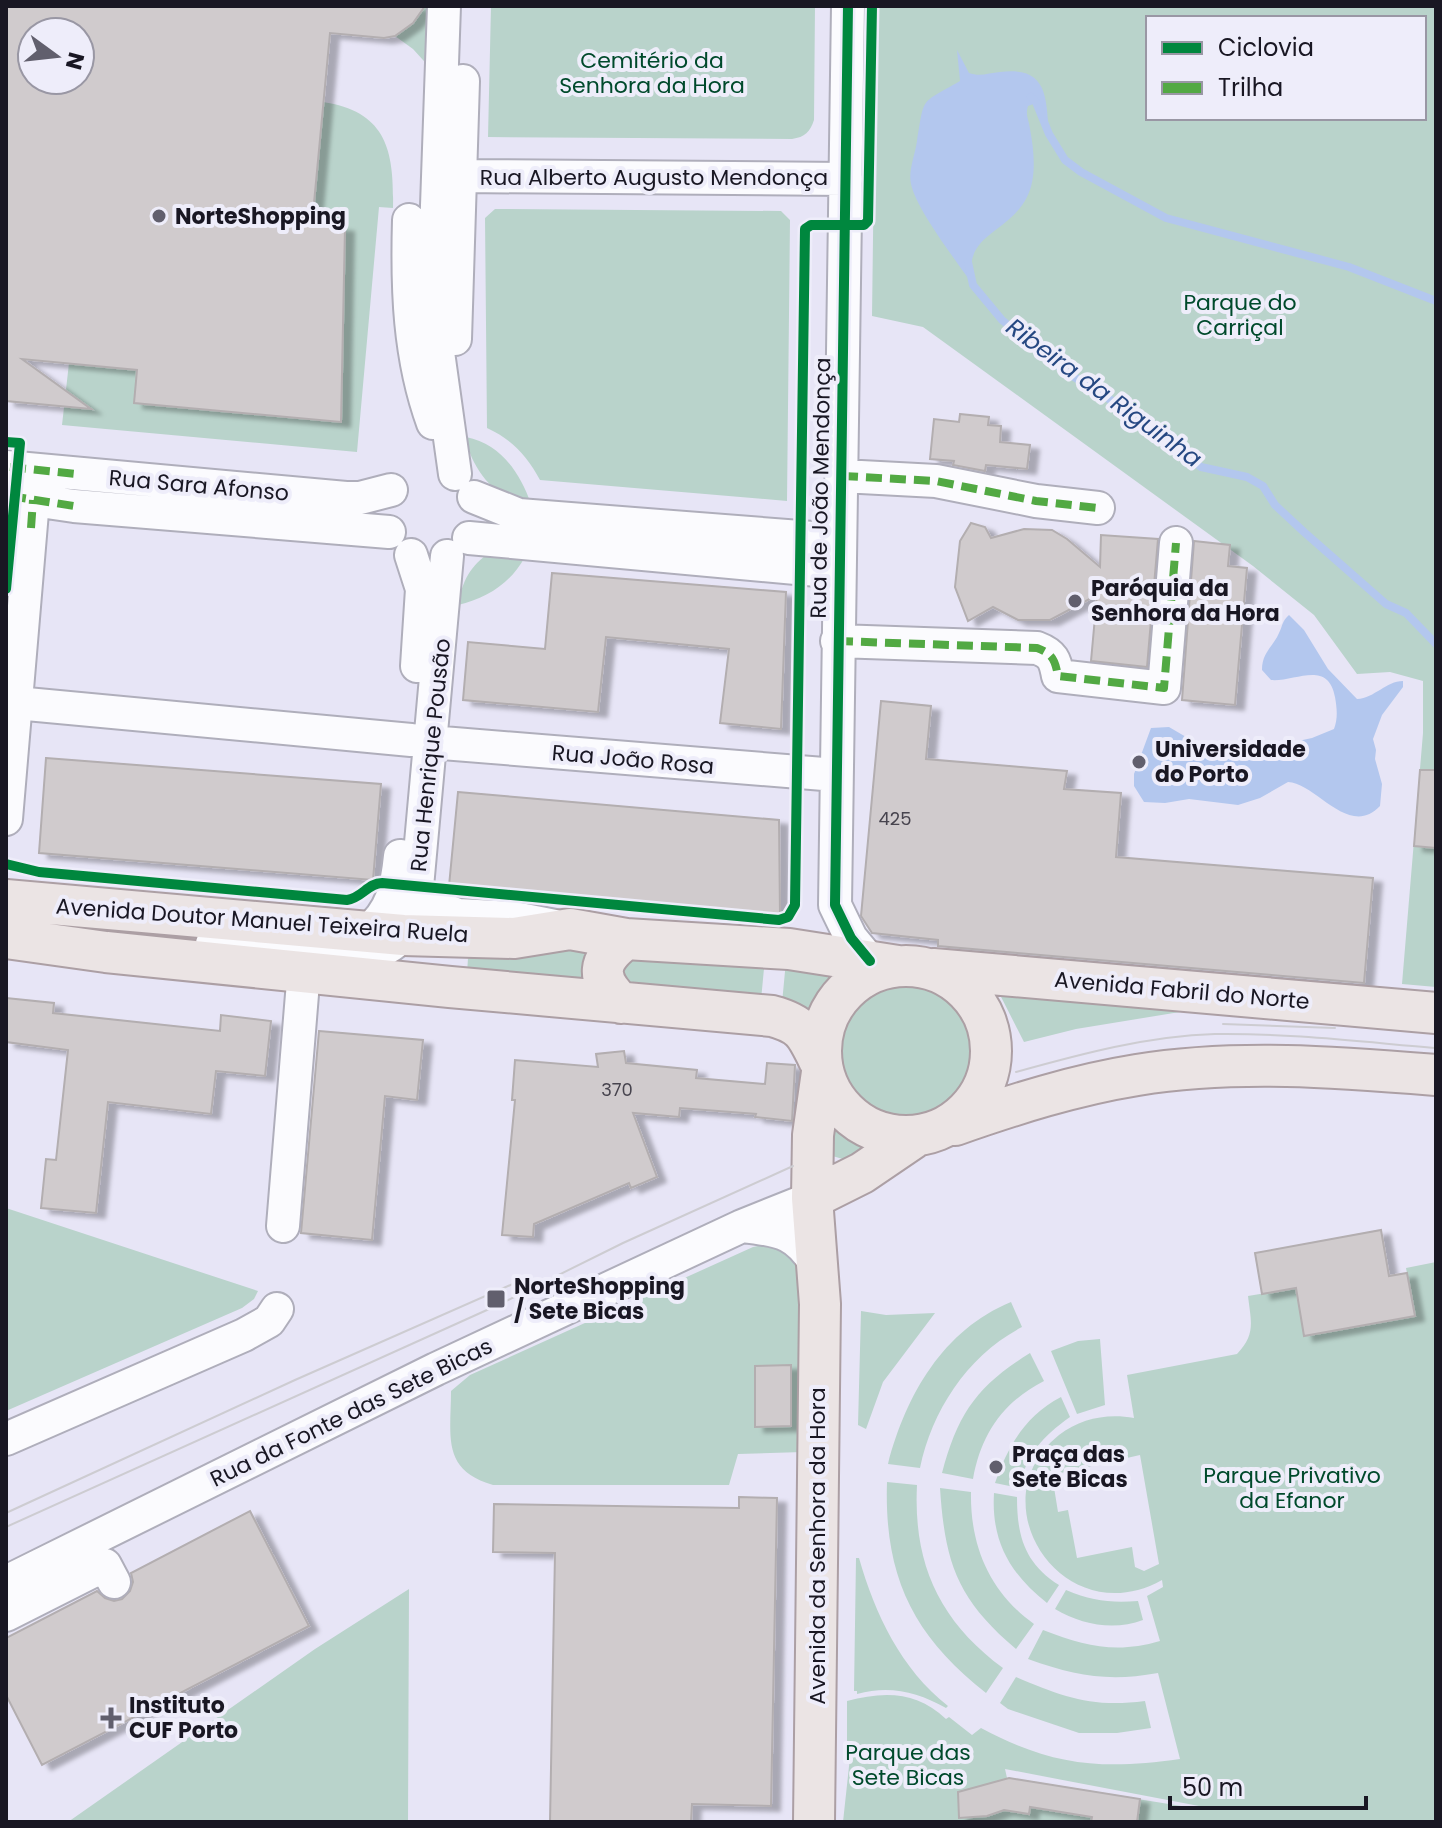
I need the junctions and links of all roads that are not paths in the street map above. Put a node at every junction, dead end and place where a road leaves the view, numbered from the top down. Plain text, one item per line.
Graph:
1 (444, 6) edge
2 (465, 6) edge
3 (848, 6) edge
4 (462, 176) junction
5 (846, 179) junction
6 (409, 220) dead end
7 (451, 439) junction
8 (6, 467) edge
9 (842, 476) junction
10 (432, 479) junction
11 (20, 498) edge
12 (1098, 508) dead end
13 (389, 532) junction
14 (839, 540) junction
15 (1176, 543) dead end
16 (458, 547) junction
17 (411, 555) junction
18 (839, 572) junction
19 (837, 641) junction
20 (16, 703) junction
21 (420, 741) junction
22 (836, 775) junction
23 (6, 819) edge
24 (417, 891) junction
25 (6, 900) edge
26 (835, 905) junction
27 (570, 929) junction
28 (384, 934) junction
29 (6, 938) edge
30 (626, 939) junction
31 (789, 949) junction
32 (106, 952) junction
33 (899, 965) junction
34 (304, 970) junction
35 (621, 1003) junction
36 (1436, 1013) edge
37 (821, 1066) junction
38 (1436, 1075) edge
39 (928, 1134) junction
40 (825, 1192) junction
41 (283, 1226) dead end
42 (742, 1226) junction
43 (819, 1270) junction
44 (277, 1309) dead end
45 (6, 1439) edge
46 (6, 1582) edge
47 (114, 1582) dead end
48 (6, 1615) edge
49 (814, 1822) edge

1 - 7 street
2 - 4 street
3 - 5 street, Rua de João Mendonça
4 - 5 street, Rua Alberto Augusto Mendonça
4 - 7 street
5 - 9 street, Rua de João Mendonça
6 - 10 street
7 - 10 street
8 - 10 street, Rua Sara Afonso
9 - 12 street
9 - 14 street, Rua de João Mendonça
10 - 13 street
10 - 14 street
10 - 16 street
11 - 13 street, Rua Sara Afonso
11 - 20 street
13 - 17 street
14 - 18 street, Rua de João Mendonça
15 - 19 street
16 - 17 street
16 - 18 street
16 - 21 street, Rua Henrique Pousão
17 - 21 street, Rua Henrique Pousão
18 - 19 street, Rua de João Mendonça
19 - 22 street, Rua de João Mendonça
20 - 21 street, Rua João Rosa
20 - 23 street
21 - 22 street, Rua João Rosa
21 - 24 street, Rua Henrique Pousão
21 - 28 street, Rua Henrique Pousão
22 - 26 street, Rua de João Mendonça
24 - 27 street
24 - 28 street, Rua Henrique Pousão
25 - 28 main road, Avenida Doutor Manuel Teixeira Ruela
26 - 31 street
26 - 33 street, Rua de João Mendonça
27 - 28 main road, Avenida Doutor Manuel Teixeira Ruela
27 - 30 main road, Avenida Doutor Manuel Teixeira Ruela
28 - 32 street, Rua Henrique Pousão
29 - 32 main road, Avenida Doutor Manuel Teixeira Ruela
30 - 31 main road, Avenida Doutor Manuel Teixeira Ruela
30 - 35 main road
31 - 33 main road, Avenida Doutor Manuel Teixeira Ruela
32 - 34 main road, Avenida Doutor Manuel Teixeira Ruela
33 - 36 main road, Avenida Fabril do Norte
33 - 37 main road
33 - 39 main road
34 - 35 main road, Avenida Doutor Manuel Teixeira Ruela
34 - 41 street
35 - 37 main road, Avenida Doutor Manuel Teixeira Ruela
37 - 39 main road
37 - 40 main road, Avenida da Senhora da Hora
38 - 39 main road
39 - 40 main road, Rua da Fonte das Sete Bicas
40 - 42 street, Rua da Fonte das Sete Bicas
40 - 43 main road, Avenida da Senhora da Hora
42 - 43 street
42 - 46 street, Rua da Fonte das Sete Bicas
43 - 49 main road, Avenida da Senhora da Hora
44 - 45 street
47 - 48 street

